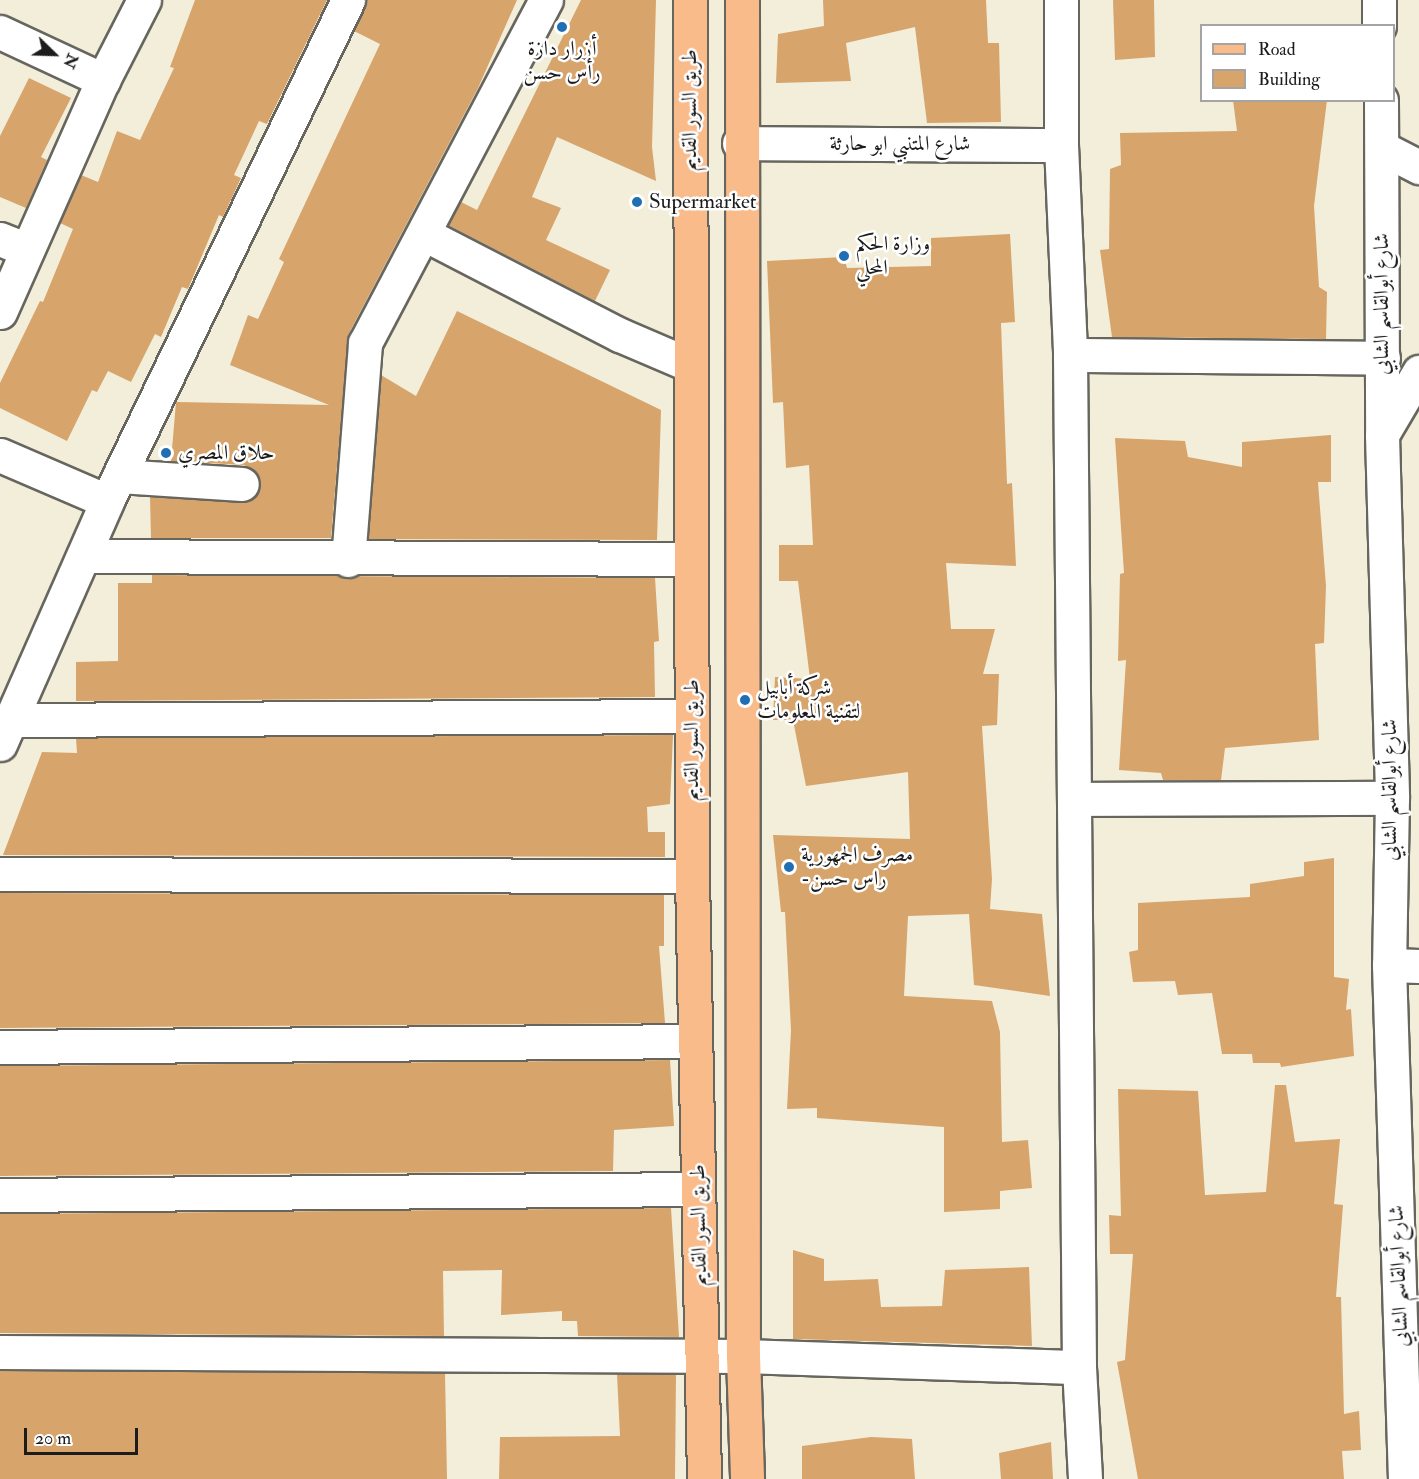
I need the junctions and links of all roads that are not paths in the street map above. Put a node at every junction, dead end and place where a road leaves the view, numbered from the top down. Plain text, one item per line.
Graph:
1 (144, 0) edge
2 (348, 0) edge
3 (546, 0) edge
4 (690, 0) edge
5 (742, 0) edge
6 (1061, 0) edge
7 (1379, 0) edge
8 (1379, 24) edge
9 (0, 32) edge
10 (103, 80) junction
11 (1381, 102) edge
12 (739, 143) junction
13 (1061, 145) junction
14 (1382, 148) junction
15 (1419, 166) edge
16 (424, 234) junction
17 (14, 245) edge
18 (0, 312) edge
19 (1070, 355) junction
20 (1383, 358) junction
21 (690, 364) junction
22 (1419, 372) edge
23 (1382, 435) junction
24 (0, 455) edge
25 (242, 484) dead end
26 (113, 489) junction
27 (84, 556) junction
28 (689, 559) junction
29 (348, 560) junction
30 (692, 716) junction
31 (6, 732) edge
32 (1392, 798) junction
33 (1076, 799) junction
34 (0, 874) edge
35 (692, 876) junction
36 (1404, 965) edge
37 (694, 1041) junction
38 (0, 1047) edge
39 (698, 1189) junction
40 (0, 1195) edge
41 (0, 1352) edge
42 (701, 1356) junction
43 (743, 1356) junction
44 (1079, 1367) junction
45 (704, 1479) edge
46 (747, 1479) edge
47 (1085, 1479) edge
48 (1405, 1479) edge

1 - 10 street
2 - 26 street
3 - 16 street
4 - 21 main road, طريق السور القديم
5 - 12 main road, طريق السور القديم
6 - 13 street
7 - 8 street
9 - 10 street
10 - 17 street
11 - 14 street, شارع أبوالقاسم الشابي
12 - 13 street, شارع المتنبي ابو حارثة
12 - 43 main road, طريق السور القديم
13 - 19 street
14 - 15 street
14 - 20 street, شارع أبوالقاسم الشابي
16 - 21 street
16 - 29 street
17 - 18 street
19 - 20 street
19 - 33 street
20 - 23 street, شارع أبوالقاسم الشابي
21 - 28 main road, طريق السور القديم
22 - 23 street
23 - 32 street, شارع أبوالقاسم الشابي
24 - 26 street
25 - 26 street
26 - 27 street
27 - 29 street
27 - 31 street
28 - 29 street
28 - 30 main road, طريق السور القديم
30 - 31 street
30 - 35 main road, طريق السور القديم
32 - 33 street
32 - 36 street, شارع أبوالقاسم الشابي
33 - 44 street
34 - 35 street
35 - 37 main road, طريق السور القديم
36 - 48 street, شارع أبوالقاسم الشابي
37 - 38 street
37 - 39 main road, طريق السور القديم
39 - 40 street
39 - 42 main road, طريق السور القديم
41 - 42 street
42 - 43 street
42 - 45 main road, طريق السور القديم
43 - 44 street
43 - 46 main road, طريق السور القديم
44 - 47 street

